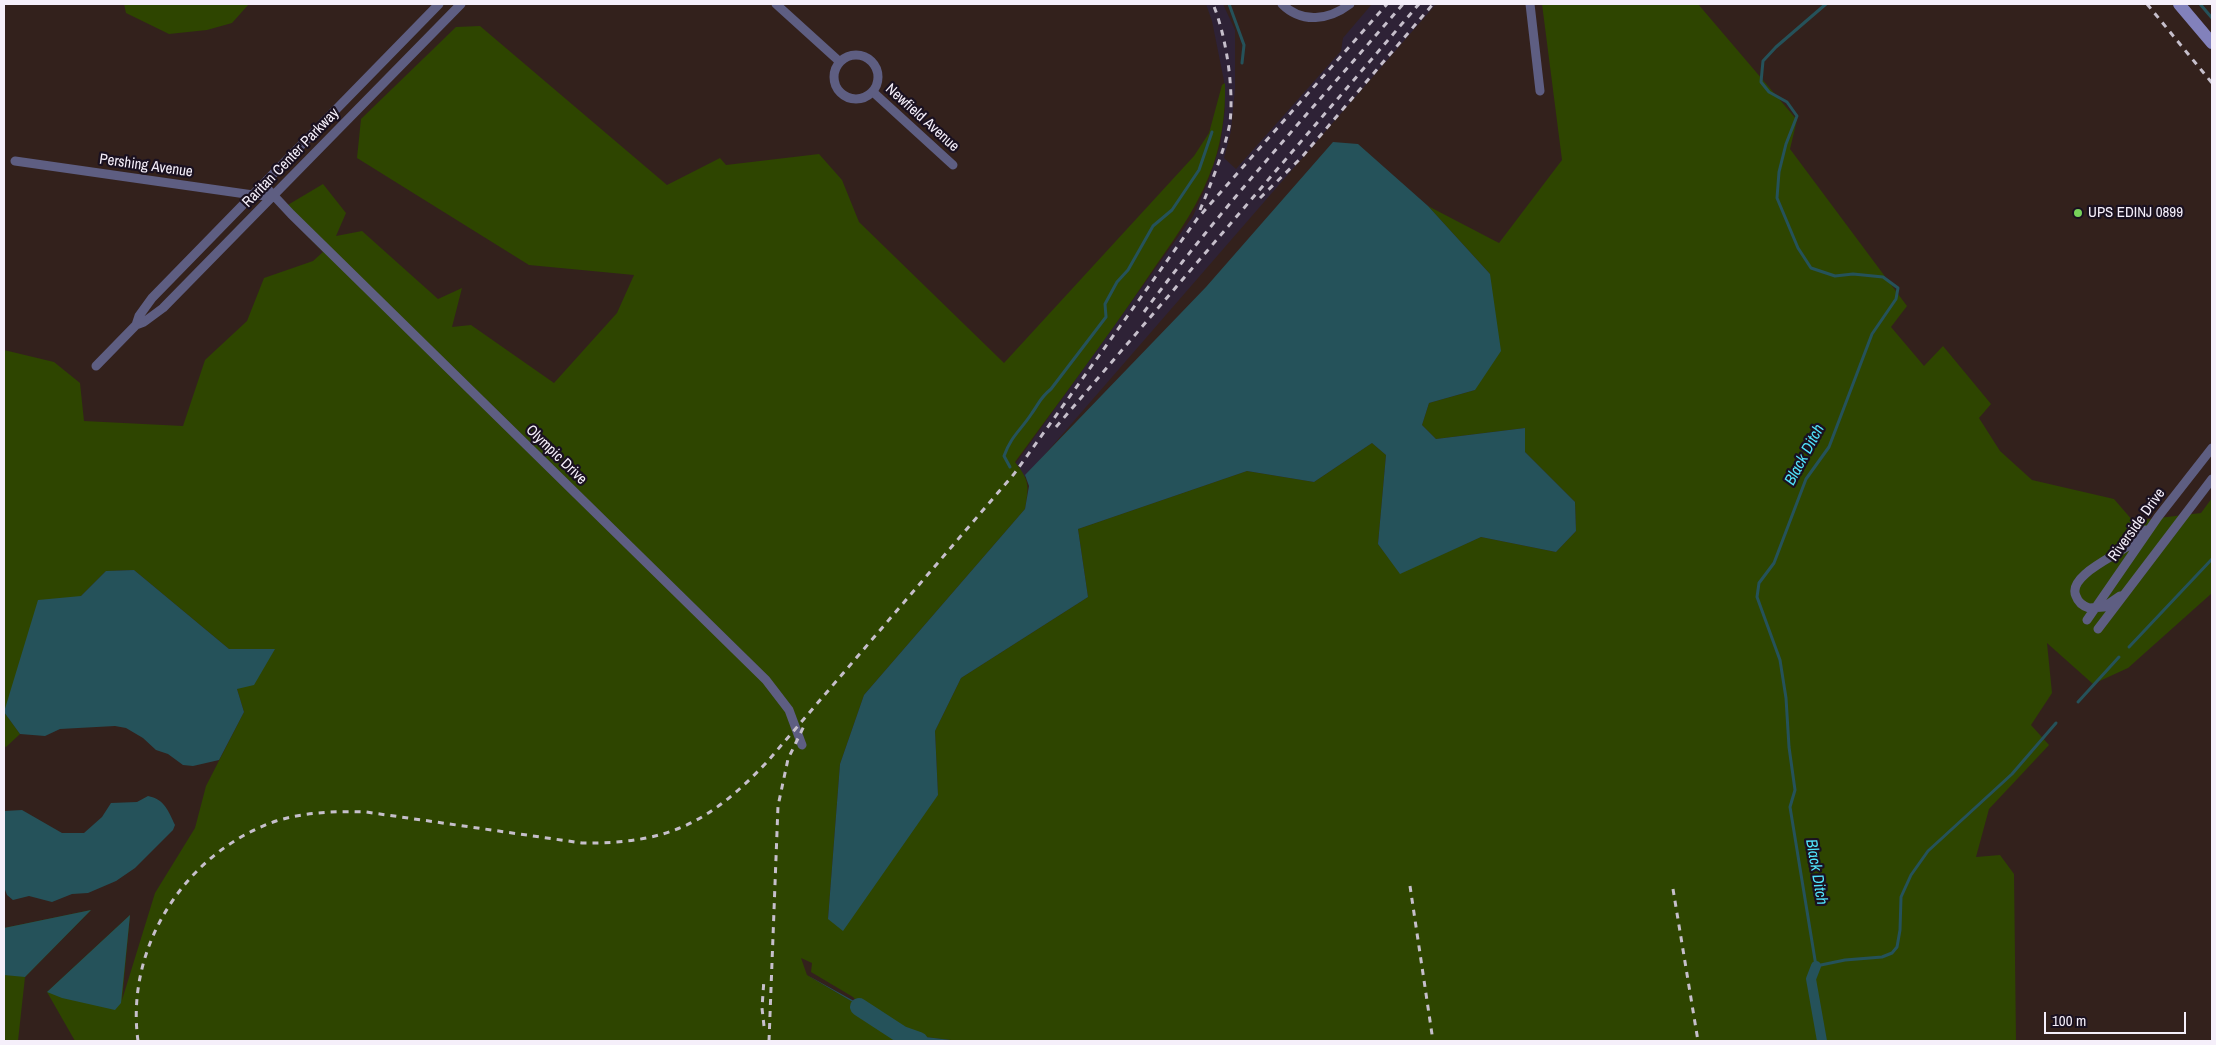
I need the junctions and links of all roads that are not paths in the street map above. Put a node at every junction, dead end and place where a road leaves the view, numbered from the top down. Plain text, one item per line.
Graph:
1 (439, 4) edge
2 (461, 4) edge
3 (776, 4) edge
4 (1282, 4) edge
5 (1350, 4) edge
6 (1530, 4) edge
7 (2180, 4) edge
8 (2212, 43) edge
9 (840, 62) junction
10 (1540, 91) dead end
11 (873, 92) junction
12 (15, 161) dead end
13 (953, 165) dead end
14 (263, 184) junction
15 (253, 195) junction
16 (273, 196) junction
17 (136, 325) junction
18 (96, 366) dead end
19 (2212, 448) edge
20 (2212, 479) edge
21 (2158, 517) junction
22 (2126, 590) junction
23 (2094, 609) junction
24 (2087, 620) dead end
25 (2098, 630) dead end
26 (802, 745) dead end

1 - 14 street, Raritan Center Parkway
2 - 16 street, Raritan Center Parkway
3 - 9 street
4 - 5 street
6 - 10 street
7 - 8 main road
9 - 11 street, Newfield Avenue
9 - 11 street, Newfield Avenue
11 - 13 street, Newfield Avenue
12 - 15 street, Pershing Avenue
14 - 15 street, Raritan Center Parkway
14 - 16 street, Olympic Drive
15 - 16 street, Pershing Avenue
15 - 17 street, Raritan Center Parkway
16 - 17 street, Raritan Center Parkway
16 - 26 street, Olympic Drive
17 - 18 street, Raritan Center Parkway
19 - 21 street, Riverside Drive
20 - 22 street, Riverside Drive
21 - 23 street, Riverside Drive
21 - 23 street
22 - 23 street
22 - 25 street, Riverside Drive
23 - 24 street, Riverside Drive

